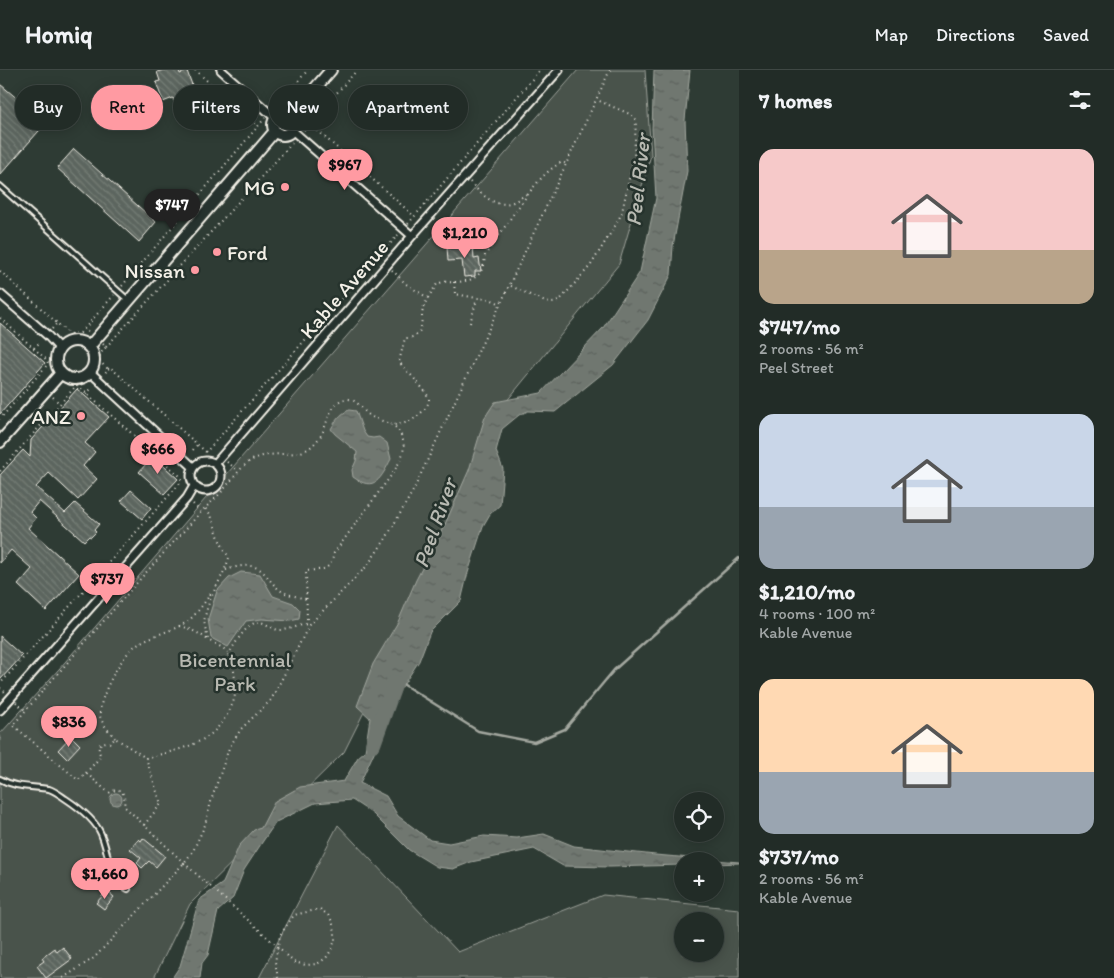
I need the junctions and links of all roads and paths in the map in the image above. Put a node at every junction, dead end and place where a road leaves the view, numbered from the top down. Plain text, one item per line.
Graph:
1 (195, 70) edge
2 (221, 70) edge
3 (308, 70) edge
4 (331, 70) edge
5 (357, 70) edge
6 (540, 70) edge
7 (559, 70) edge
8 (610, 70) edge
9 (212, 85) edge
10 (296, 85) edge
11 (318, 85) edge
12 (338, 92) edge
13 (596, 100) junction
14 (269, 112) edge
15 (255, 130) edge
16 (295, 130) edge
17 (301, 130) edge
18 (317, 130) edge
19 (275, 131) joint
20 (296, 133) junction
21 (567, 164) junction
22 (465, 176) junction
23 (0, 186) edge
24 (529, 192) junction
25 (414, 216) junction
26 (403, 229) junction
27 (412, 236) junction
28 (387, 266) junction
29 (0, 271) edge
30 (454, 282) junction
31 (510, 286) junction
32 (118, 290) junction
33 (0, 294) edge
34 (428, 298) junction
35 (477, 298) junction
36 (128, 300) junction
37 (501, 304) junction
38 (0, 318) edge
39 (57, 323) junction
40 (470, 323) dead end
41 (52, 328) dead end
42 (42, 340) dead end
43 (102, 343) dead end
44 (89, 347) junction
45 (106, 347) junction
46 (34, 348) junction
47 (60, 349) junction
48 (108, 369) junction
49 (90, 372) junction
50 (61, 373) junction
51 (104, 374) dead end
52 (92, 387) dead end
53 (86, 394) junction
54 (52, 397) dead end
55 (60, 404) junction
56 (0, 419) edge
57 (393, 425) junction
58 (0, 442) edge
59 (197, 445) junction
60 (193, 450) dead end
61 (215, 464) junction
62 (194, 466) junction
63 (178, 467) dead end
64 (0, 471) edge
65 (174, 471) junction
66 (194, 486) junction
67 (176, 488) junction
68 (180, 492) dead end
69 (193, 504) dead end
70 (205, 508) junction
71 (201, 512) junction
72 (226, 570) junction
73 (214, 589) junction
74 (307, 599) junction
75 (308, 624) junction
76 (179, 626) junction
77 (208, 640) junction
78 (228, 655) junction
79 (0, 686) edge
80 (5, 693) dead end
81 (16, 703) dead end
82 (0, 710) edge
83 (25, 710) junction
84 (115, 738) junction
85 (146, 758) junction
86 (86, 773) junction
87 (0, 779) edge
88 (144, 825) junction
89 (184, 863) junction
90 (128, 889) dead end
91 (63, 978) edge
92 (278, 978) edge

1 - 9 path
2 - 14 street
3 - 10 path
4 - 11 main road
5 - 12 path
6 - 25 path
7 - 22 street, Kable Avenue
8 - 13 path
13 - 21 path
13 - 31 path
15 - 32 path
16 - 20 main road
17 - 20 path
18 - 25 path
19 - 20 main road
19 - 36 main road
20 - 26 street
20 - 45 path
21 - 24 path
21 - 31 path
22 - 24 path
22 - 27 street, Kable Avenue
23 - 32 lane
24 - 30 path
25 - 26 path
26 - 27 street
26 - 59 path
27 - 28 street, Kable Avenue
28 - 34 path
28 - 61 street, Kable Avenue
29 - 39 path
30 - 34 path
30 - 35 path
31 - 37 path
32 - 36 lane
32 - 39 path
33 - 47 street
34 - 57 path
35 - 37 path
35 - 40 path
36 - 44 main road
37 - 75 path
38 - 46 path
39 - 41 path
42 - 46 path
43 - 45 path
44 - 47 main road
44 - 49 main road
45 - 48 path
46 - 56 path
47 - 50 main road
48 - 51 path
48 - 59 path
49 - 50 main road
49 - 62 street
50 - 58 main road
52 - 53 path
53 - 55 path
53 - 65 path
54 - 55 path
55 - 64 path
57 - 70 path
57 - 74 path
59 - 60 path
61 - 62 street
61 - 66 street
62 - 66 street
63 - 65 path
65 - 67 path
66 - 82 street
67 - 68 path
67 - 79 path
69 - 71 path
70 - 71 path
70 - 72 path
71 - 83 path
72 - 73 path
72 - 74 path
73 - 76 path
73 - 77 path
74 - 75 path
75 - 78 path
75 - 89 path
76 - 77 path
76 - 84 path
77 - 78 path
78 - 85 path
79 - 80 path
81 - 83 path
83 - 86 path
84 - 85 path
84 - 86 path
85 - 88 path
86 - 88 path
87 - 90 lane
88 - 89 path
89 - 91 path
89 - 92 path, bridge

